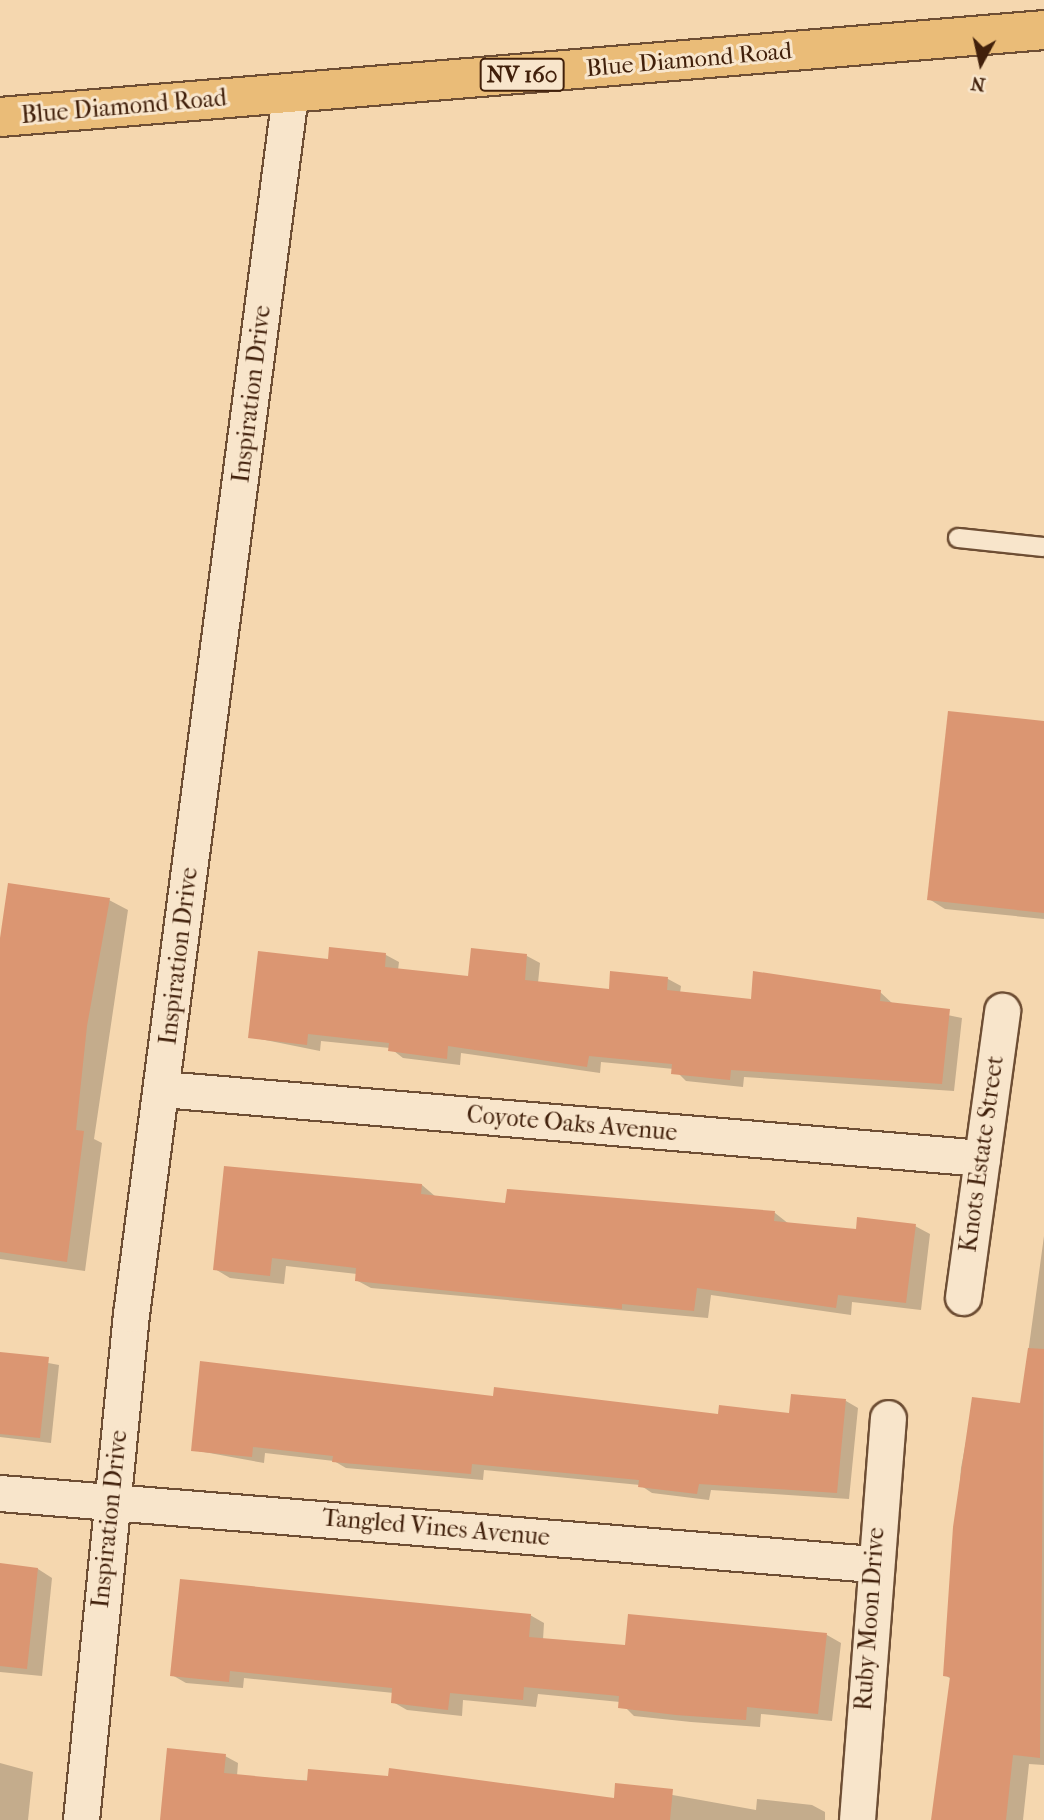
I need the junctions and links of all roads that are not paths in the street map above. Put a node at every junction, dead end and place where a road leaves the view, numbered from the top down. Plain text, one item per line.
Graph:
1 (1044, 30) edge
2 (290, 94) junction
3 (0, 117) edge
4 (958, 538) dead end
5 (1044, 547) edge
6 (1002, 1011) dead end
7 (162, 1089) junction
8 (982, 1158) junction
9 (963, 1297) dead end
10 (888, 1418) dead end
11 (0, 1493) edge
12 (111, 1501) junction
13 (872, 1564) junction
14 (80, 1820) edge
15 (858, 1820) edge

1 - 2 highway, Blue Diamond Road / NV 160
2 - 3 highway, Blue Diamond Road / NV 160
2 - 7 street, Inspiration Drive
4 - 5 lane
6 - 8 street, Knots Estate Street
7 - 8 street, Coyote Oaks Avenue
7 - 12 street, Inspiration Drive
8 - 9 street, Knots Estate Street
10 - 13 street, Ruby Moon Drive
11 - 12 street, Tangled Vines Avenue
12 - 13 street, Tangled Vines Avenue
12 - 14 street, Inspiration Drive
13 - 15 street, Ruby Moon Drive

